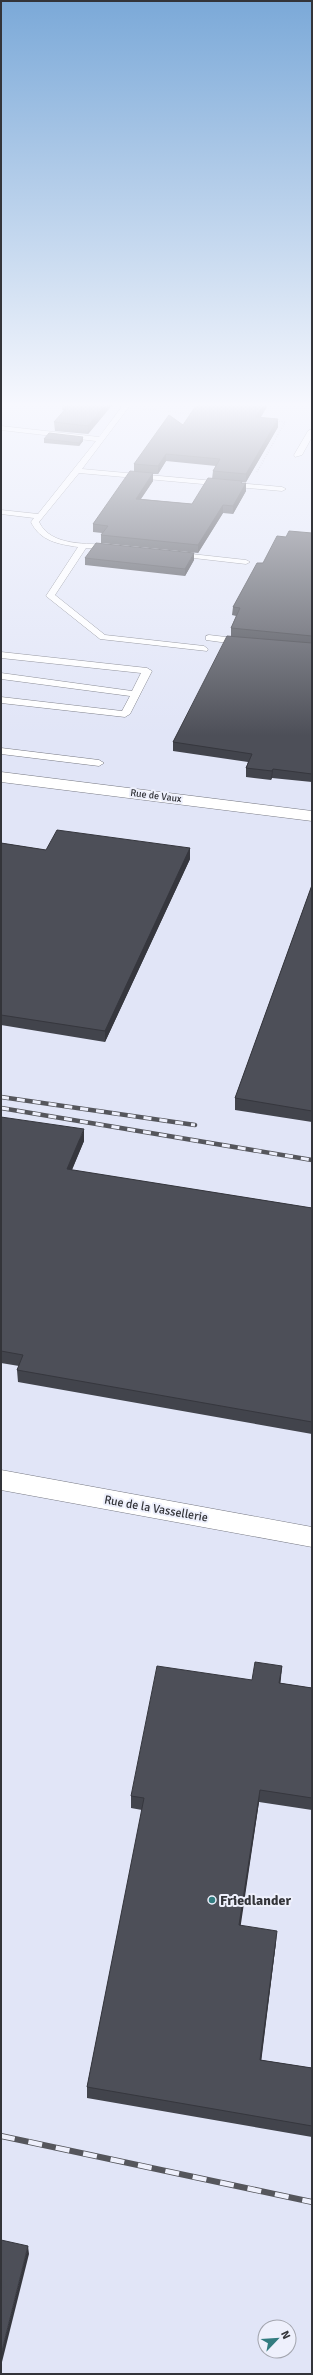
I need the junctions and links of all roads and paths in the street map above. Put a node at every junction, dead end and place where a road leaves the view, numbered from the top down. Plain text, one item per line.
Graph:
1 (27, 515) edge
2 (38, 516) joint
3 (84, 544) junction
4 (122, 548) edge
5 (169, 553) edge
6 (246, 562) dead end
7 (209, 638) dead end
8 (256, 643) edge
9 (204, 649) dead end
10 (1, 655) edge
11 (1, 676) edge
12 (136, 694) junction
13 (1, 700) edge
14 (1, 752) edge
15 (99, 763) dead end
16 (1, 777) edge
17 (312, 816) edge
18 (1, 1480) edge
19 (312, 1537) edge

1 - 2 lane
2 - 3 lane
3 - 4 lane
3 - 9 lane
5 - 6 lane
7 - 8 lane
10 - 12 lane
11 - 12 lane
12 - 13 lane
14 - 15 lane
16 - 17 street, Rue de Vaux
18 - 19 street, Rue de la Vassellerie

